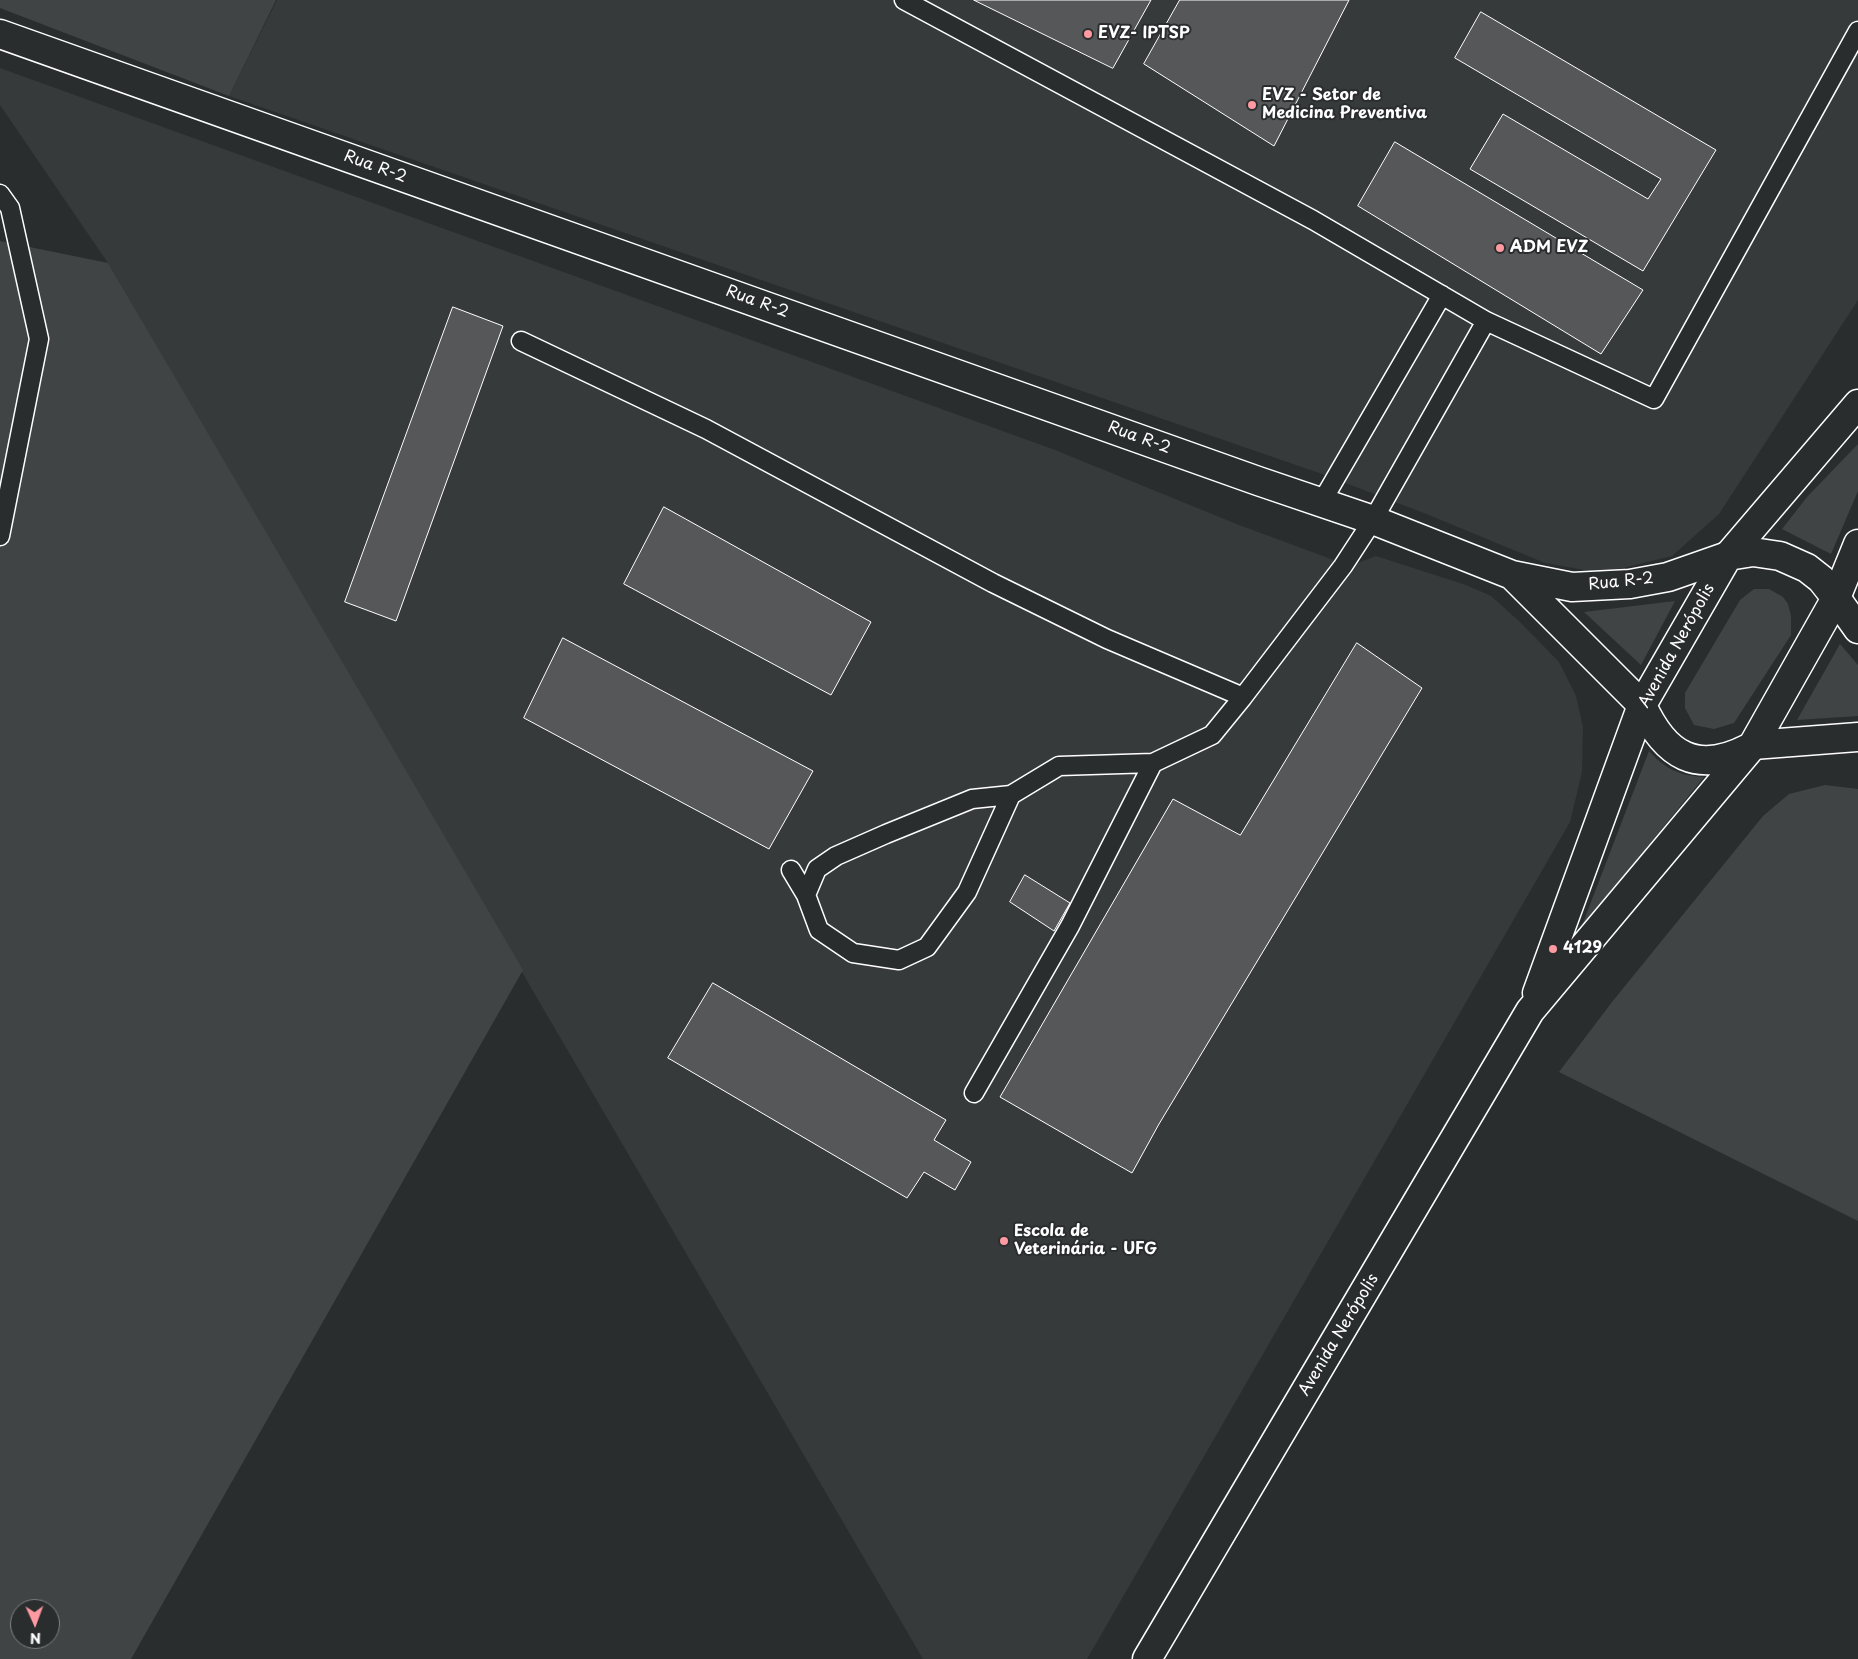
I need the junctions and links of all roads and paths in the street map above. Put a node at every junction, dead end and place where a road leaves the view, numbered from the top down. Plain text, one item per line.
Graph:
1 (904, 0) edge
2 (928, 6) edge
3 (1858, 31) edge
4 (0, 34) edge
5 (0, 194) edge
6 (1442, 295) junction
7 (1486, 321) junction
8 (521, 341) dead end
9 (1858, 404) edge
10 (1321, 503) junction
11 (1373, 520) junction
12 (0, 536) edge
13 (1858, 544) edge
14 (1728, 556) junction
15 (1512, 575) junction
16 (1836, 598) junction
17 (1858, 629) edge
18 (1243, 698) junction
19 (1642, 705) junction
20 (1858, 737) edge
21 (1753, 746) junction
22 (1153, 764) junction
23 (1011, 796) junction
24 (791, 870) dead end
25 (806, 896) junction
26 (1530, 1011) junction
27 (974, 1094) dead end
28 (1148, 1659) edge

1 - 2 lane
2 - 6 lane
3 - 7 lane
4 - 10 main road, Rua R-2
5 - 12 lane
6 - 7 lane
6 - 10 lane
7 - 11 lane
8 - 18 lane
9 - 14 main road, Avenida Nerópolis
10 - 11 main road, Rua R-2
11 - 15 main road, Rua R-2
11 - 18 lane
13 - 16 main road, Avenida Nerópolis
14 - 15 main road, Rua R-2
14 - 16 main road, Rua R-2
14 - 19 main road, Avenida Nerópolis
15 - 19 main road, Rua R-2
16 - 17 main road, Rua R-2
16 - 21 main road, Avenida Nerópolis
18 - 22 lane
19 - 21 main road, Rua R-2
19 - 26 main road, Avenida Nerópolis
20 - 21 main road, Rua R-2
21 - 26 main road, Avenida Nerópolis
22 - 23 lane
22 - 27 lane
23 - 25 lane
23 - 25 lane
24 - 25 lane
26 - 28 main road, Avenida Nerópolis

